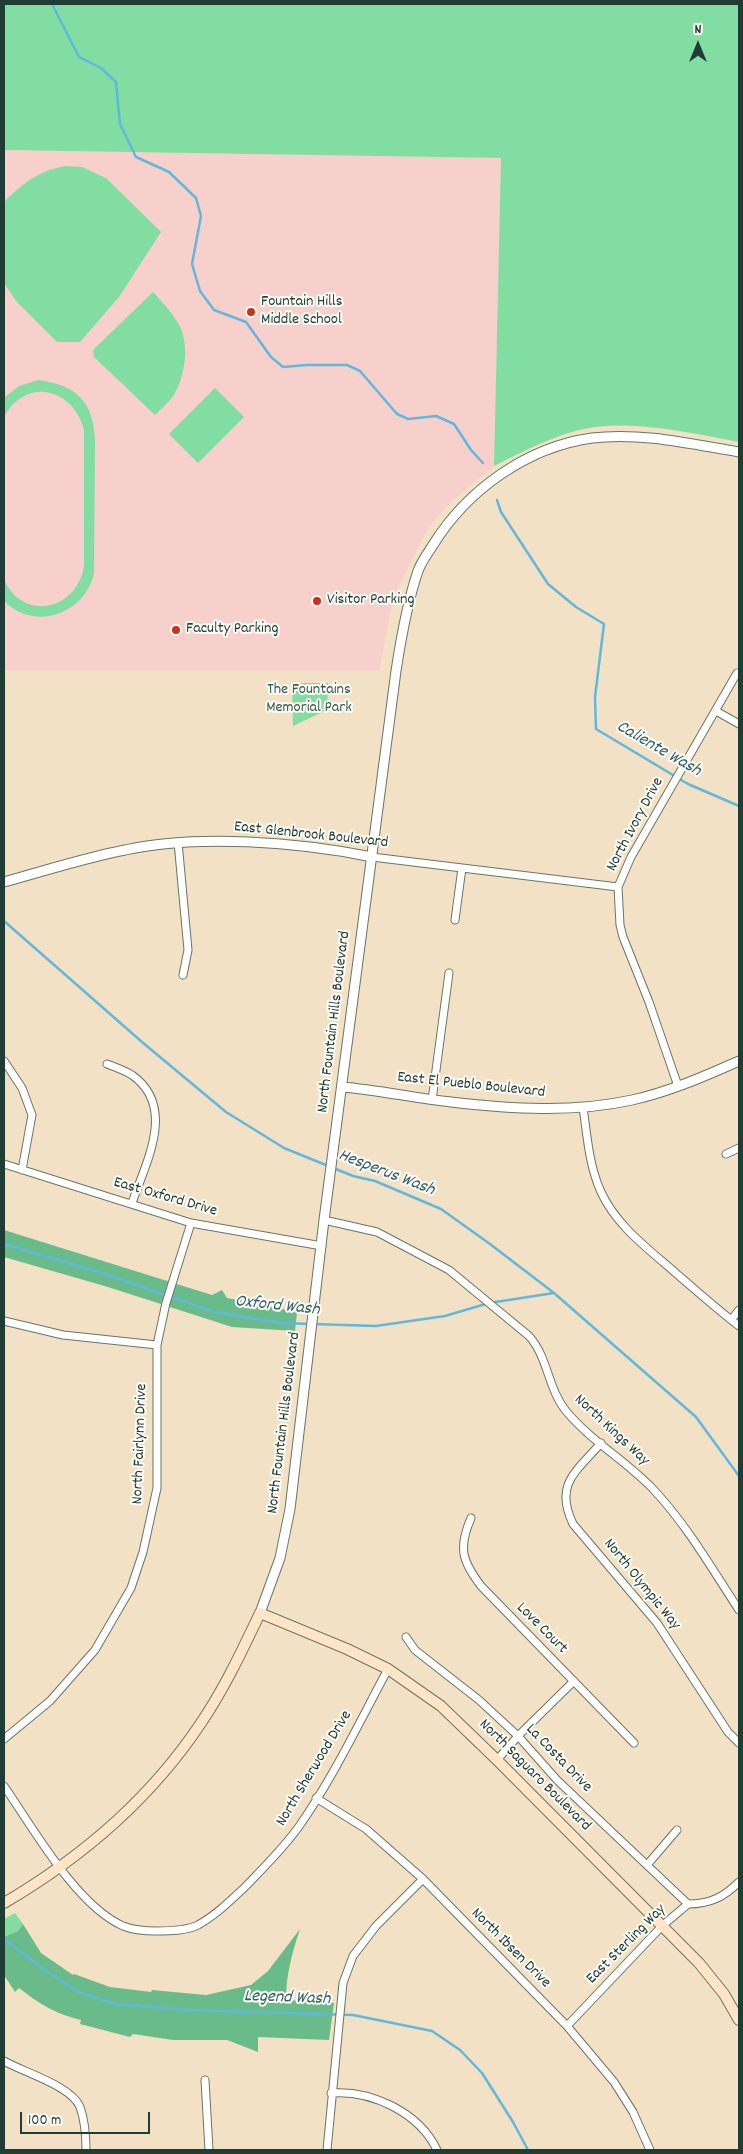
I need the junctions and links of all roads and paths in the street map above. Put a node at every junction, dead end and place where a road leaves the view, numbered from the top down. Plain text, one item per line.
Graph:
1 (739, 452) edge
2 (737, 673) dead end
3 (716, 711) junction
4 (739, 724) edge
5 (178, 842) junction
6 (372, 857) junction
7 (462, 868) junction
8 (4, 882) edge
9 (618, 888) junction
10 (455, 920) dead end
11 (448, 973) dead end
12 (182, 975) dead end
13 (4, 1061) edge
14 (739, 1061) edge
15 (107, 1064) dead end
16 (678, 1086) junction
17 (342, 1087) junction
18 (432, 1100) junction
19 (583, 1107) junction
20 (739, 1148) edge
21 (726, 1154) dead end
22 (4, 1164) edge
23 (22, 1170) junction
24 (132, 1203) junction
25 (324, 1220) junction
26 (191, 1223) junction
27 (322, 1246) junction
28 (739, 1310) edge
29 (731, 1320) junction
30 (4, 1321) edge
31 (739, 1326) edge
32 (157, 1345) junction
33 (601, 1443) junction
34 (471, 1518) dead end
35 (739, 1610) edge
36 (260, 1613) junction
37 (406, 1637) dead end
38 (388, 1669) junction
39 (574, 1681) junction
40 (518, 1736) junction
41 (4, 1739) edge
42 (634, 1743) dead end
43 (739, 1743) edge
44 (497, 1760) junction
45 (4, 1786) edge
46 (316, 1798) junction
47 (677, 1830) dead end
48 (647, 1864) junction
49 (60, 1866) junction
50 (423, 1879) junction
51 (739, 1882) edge
52 (4, 1902) edge
53 (688, 1904) junction
54 (662, 1926) junction
55 (739, 2020) edge
56 (567, 2026) junction
57 (4, 2061) edge
58 (205, 2080) dead end
59 (331, 2093) junction
60 (86, 2150) edge
61 (209, 2150) edge
62 (327, 2150) edge
63 (437, 2150) edge
64 (650, 2150) edge

1 - 6 street, North Fountain Hills Boulevard
2 - 3 street, North Ivory Drive
3 - 4 street
3 - 9 street, North Ivory Drive
5 - 6 street, East Glenbrook Boulevard
5 - 8 street, East Glenbrook Boulevard
5 - 12 street
6 - 7 street, East Glenbrook Boulevard
6 - 17 street, North Fountain Hills Boulevard
7 - 9 street, East Glenbrook Boulevard
7 - 10 street
9 - 16 street, North Ivory Drive
11 - 18 street
13 - 23 street
14 - 16 street, East El Pueblo Boulevard
15 - 24 street
16 - 19 street, East El Pueblo Boulevard
17 - 18 street, East El Pueblo Boulevard
17 - 25 street, North Fountain Hills Boulevard
18 - 19 street, East El Pueblo Boulevard
19 - 29 street
20 - 21 street
22 - 23 street, East Oxford Drive
23 - 24 street, East Oxford Drive
24 - 26 street, East Oxford Drive
25 - 27 street, North Fountain Hills Boulevard
25 - 33 street, North Kings Way
26 - 27 street, East Oxford Drive
26 - 32 street, North Fairlynn Drive
27 - 36 street, North Fountain Hills Boulevard
28 - 29 street
29 - 31 street
30 - 32 street
32 - 41 street, North Fairlynn Drive
33 - 35 street, North Kings Way
33 - 43 street, North Olympic Way
34 - 39 street, Love Court
36 - 38 main road, North Saguaro Boulevard
36 - 49 main road, North Fountain Hills Boulevard
37 - 40 street, La Costa Drive
38 - 44 main road, North Saguaro Boulevard
38 - 46 street, North Sherwood Drive
39 - 40 street
39 - 42 street, Love Court
40 - 44 street
40 - 48 street, La Costa Drive
44 - 54 main road, North Saguaro Boulevard
45 - 49 street, North Sherwood Drive
46 - 49 street, North Sherwood Drive
46 - 50 street, North Ibsen Drive
47 - 48 street
48 - 53 street, La Costa Drive
49 - 52 main road, North Fountain Hills Boulevard
50 - 56 street, North Ibsen Drive
50 - 59 street
51 - 53 street, East Sterling Way
53 - 54 street, East Sterling Way
54 - 55 main road, North Saguaro Boulevard
54 - 56 street, East Sterling Way
56 - 64 street, North Ibsen Drive
57 - 60 street
58 - 61 street
59 - 62 street
59 - 63 street

